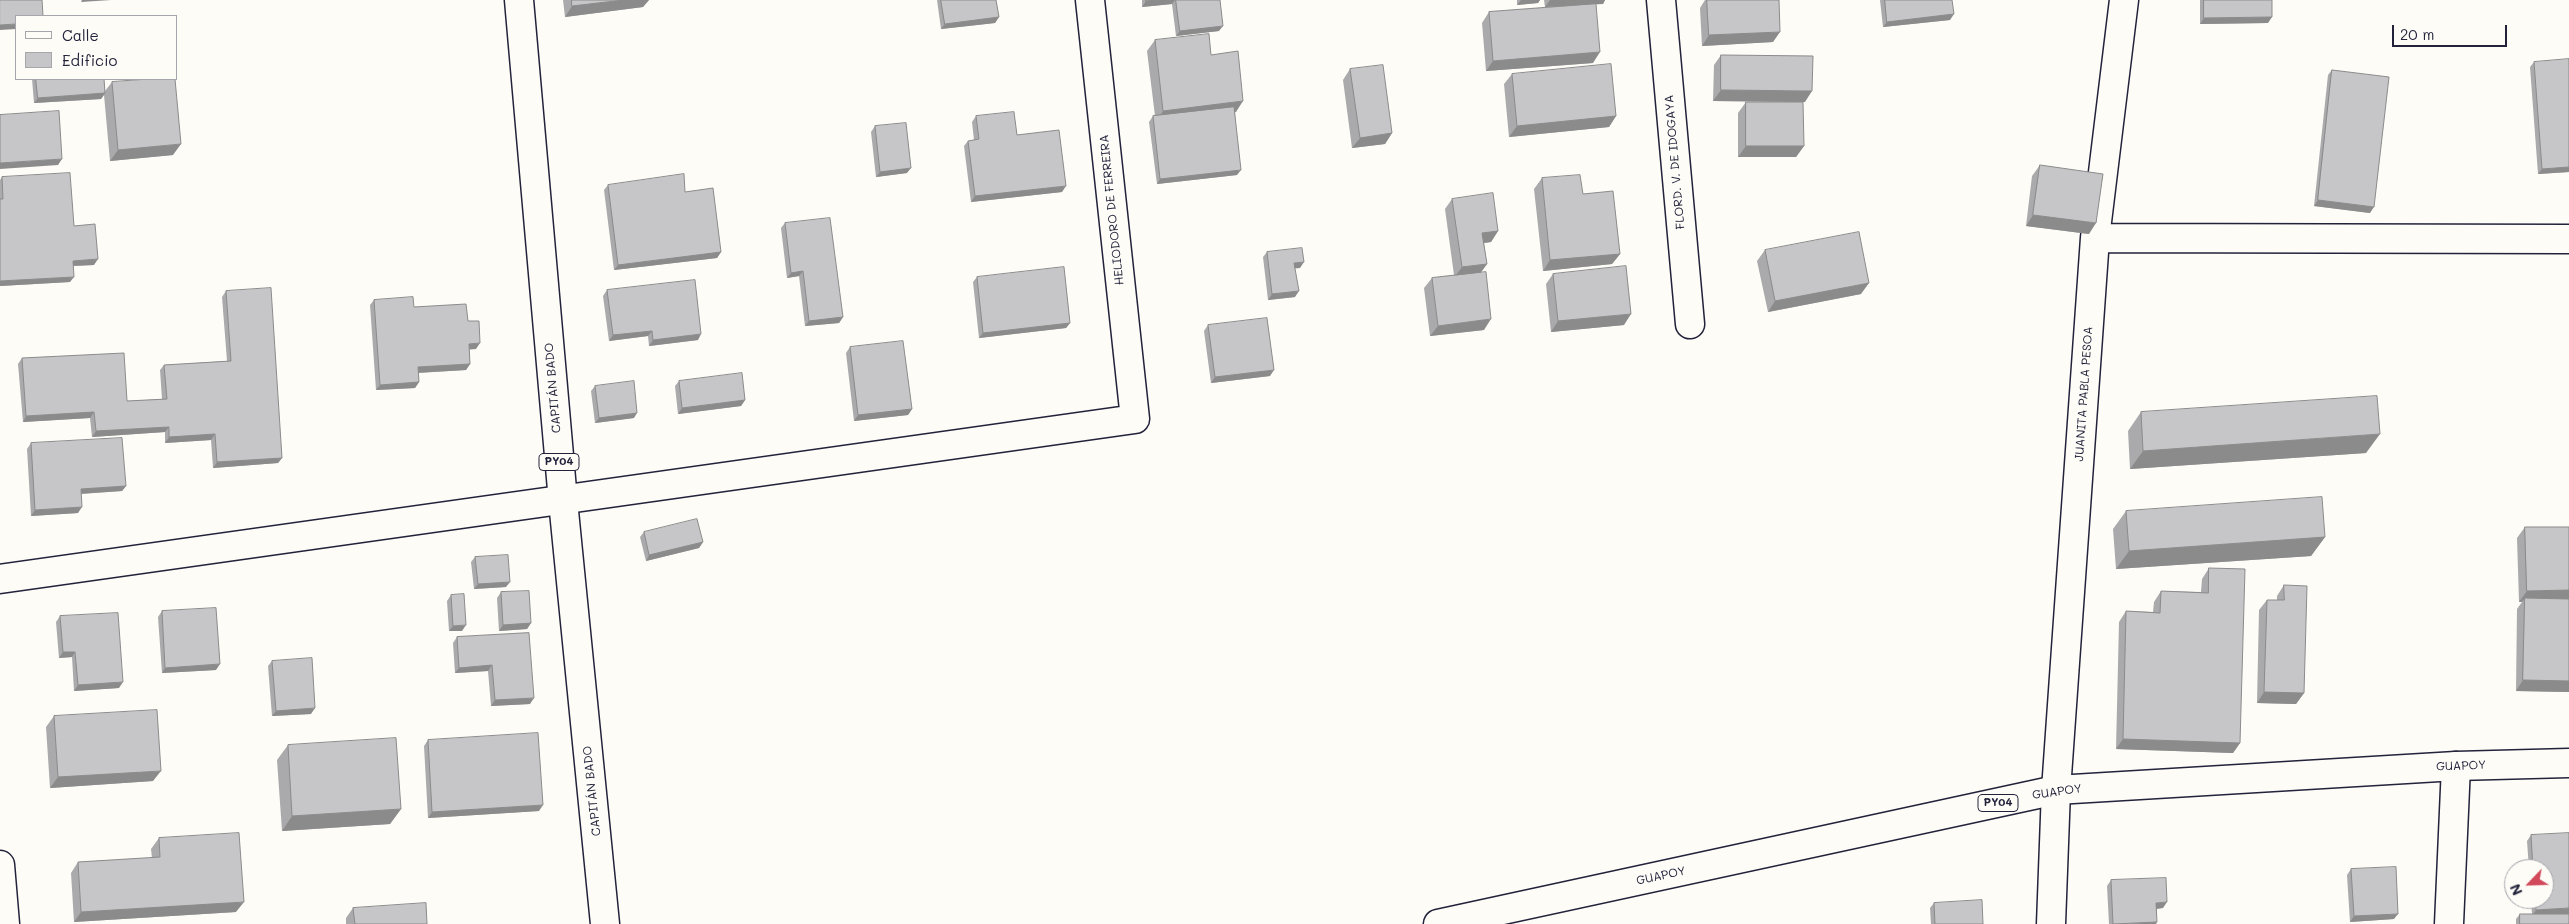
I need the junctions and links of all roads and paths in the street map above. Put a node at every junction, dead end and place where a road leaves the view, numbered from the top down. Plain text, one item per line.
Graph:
1 (519, 0) edge
2 (1090, 0) edge
3 (1660, 0) edge
4 (2124, 0) edge
5 (2095, 238) junction
6 (2569, 239) edge
7 (1690, 324) dead end
8 (562, 501) junction
9 (0, 579) edge
10 (2569, 763) edge
11 (2456, 766) junction
12 (2056, 790) junction
13 (0, 865) edge
14 (5, 924) edge
15 (605, 924) edge
16 (1438, 924) edge
17 (2051, 924) edge
18 (2449, 924) edge

1 - 8 street, CAPITÁN BADO / PY04
2 - 8 street, HELIODORO DE FERREIRA
3 - 7 street, FLORD. V. DE IDOGAYA
4 - 5 street, JUANITA PABLA PESOA
5 - 6 street
5 - 12 street, JUANITA PABLA PESOA
8 - 9 street
8 - 15 street, CAPITÁN BADO / PY04
10 - 11 street, GUAPOY / PY04
11 - 12 street, GUAPOY / PY04
11 - 18 street
12 - 16 street, GUAPOY / PY04
12 - 17 street, JUANITA PABLA PESOA
13 - 14 street

